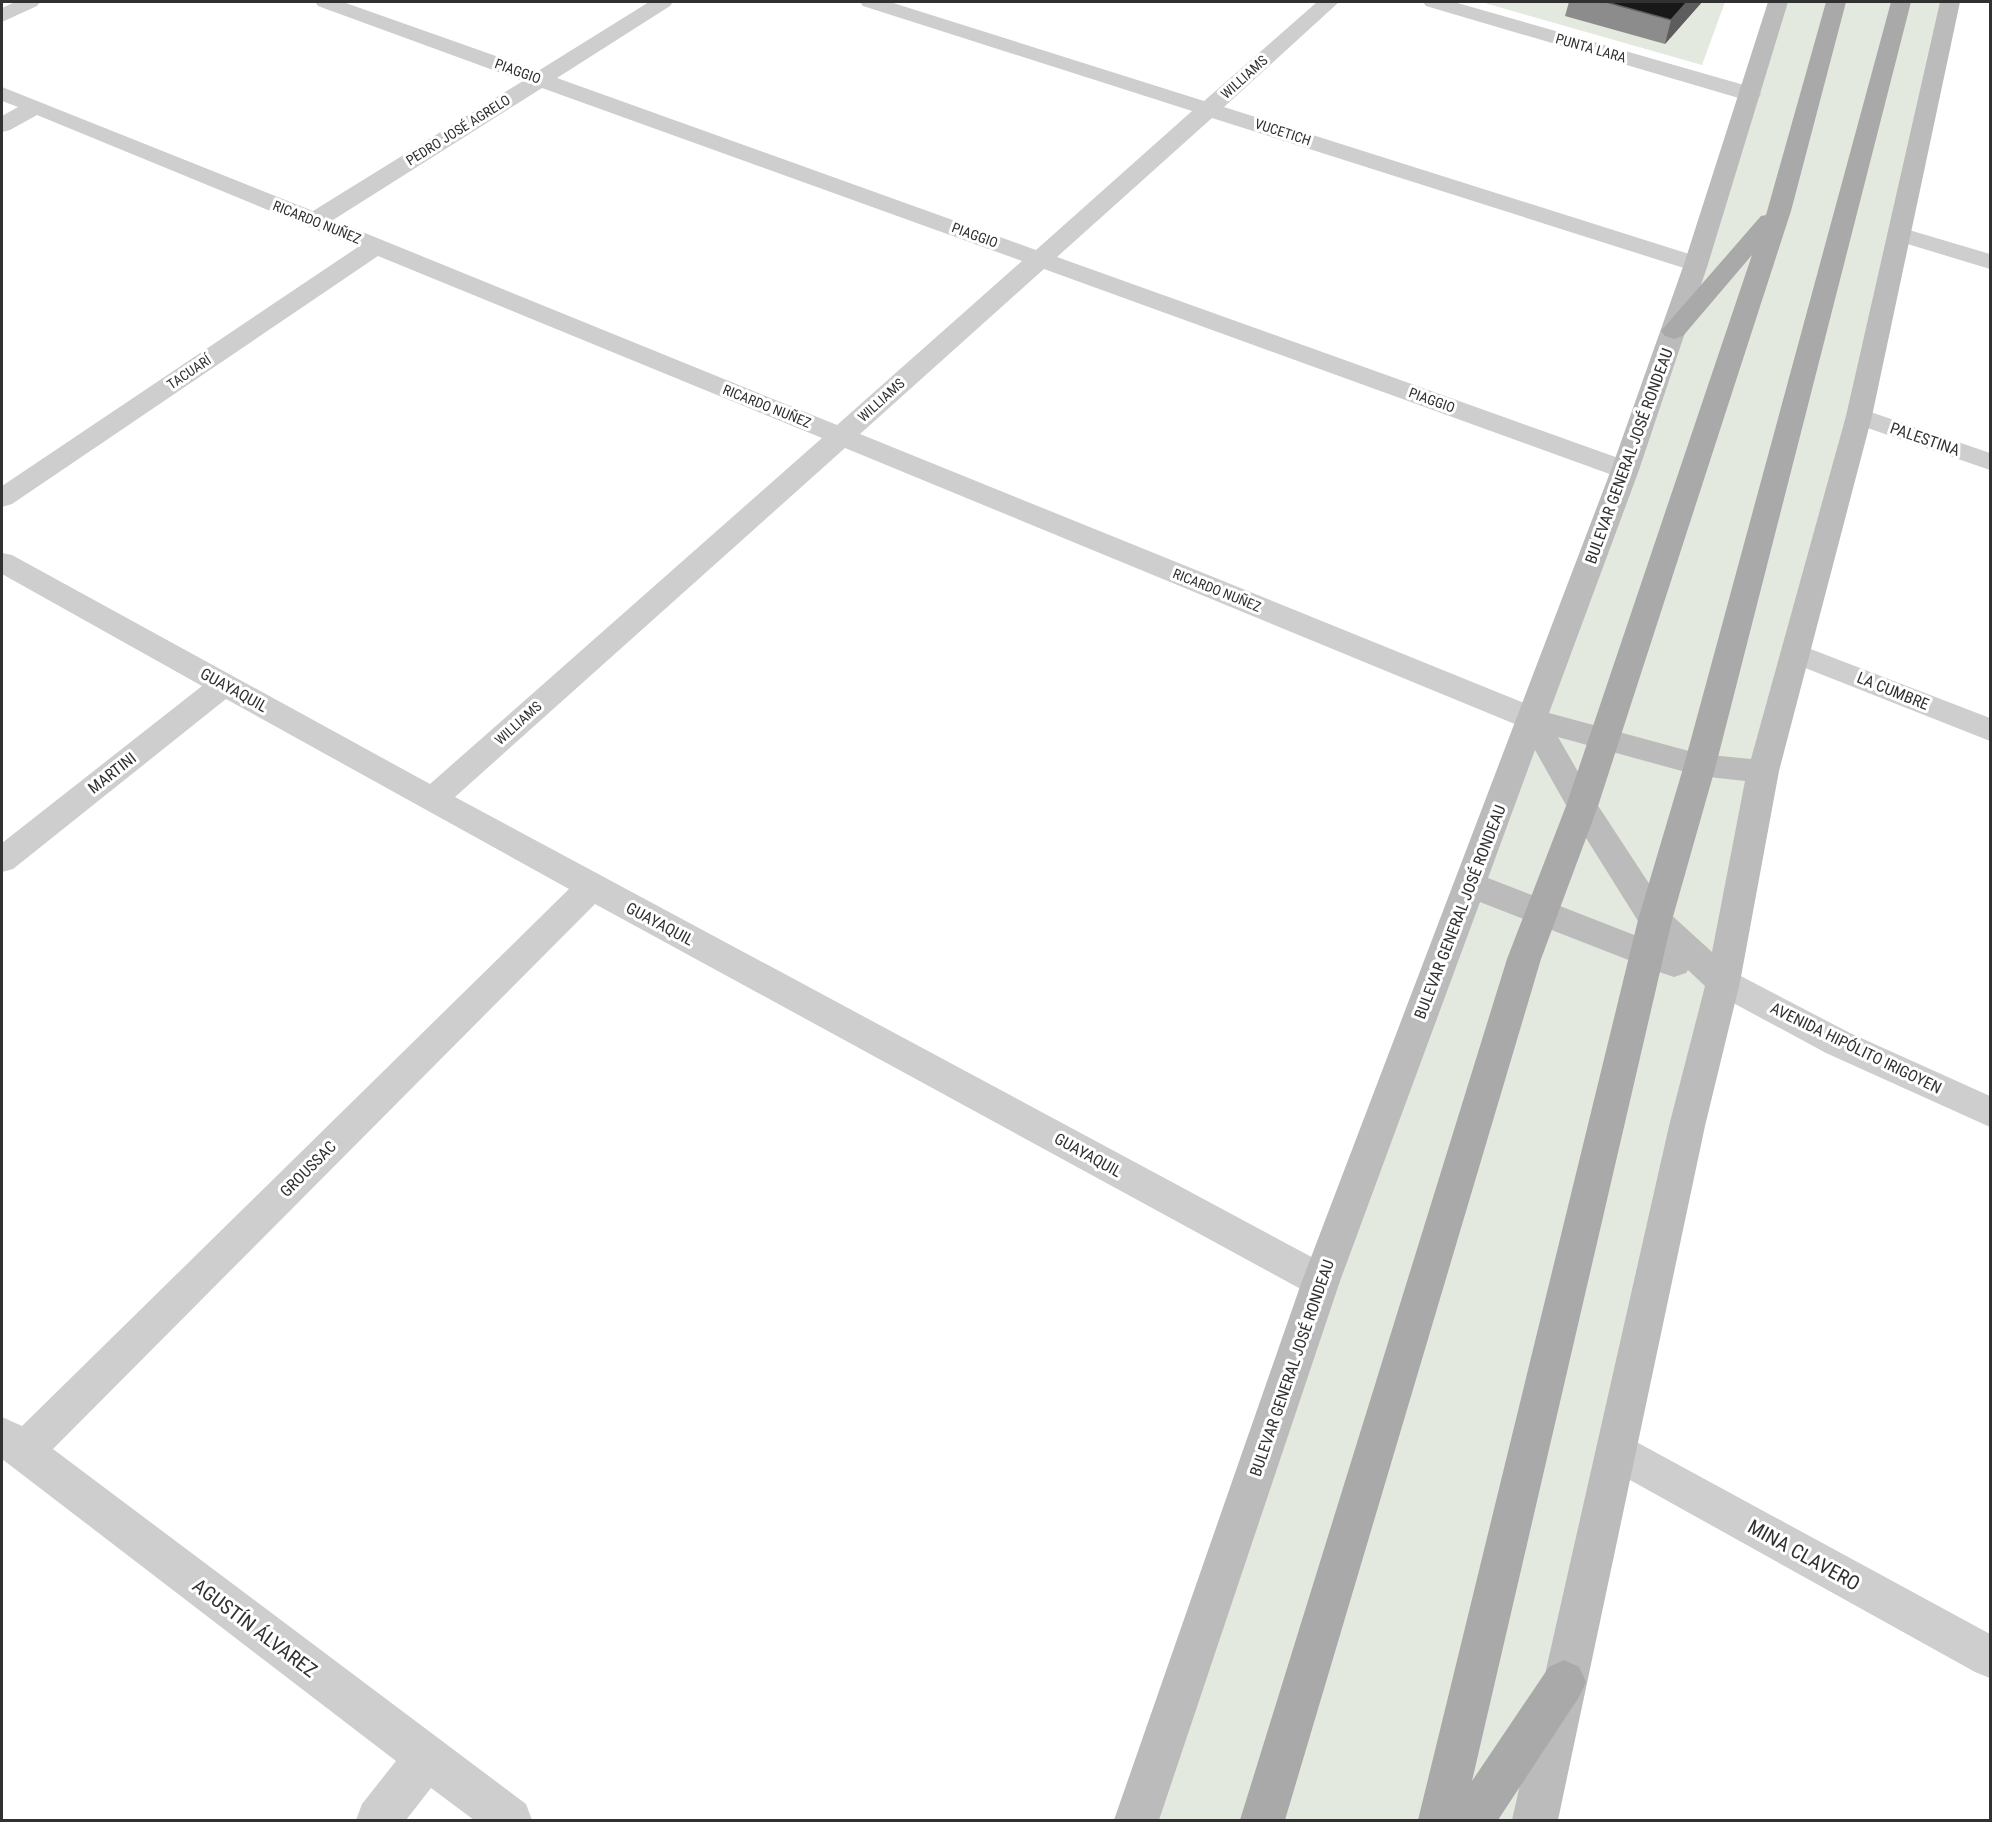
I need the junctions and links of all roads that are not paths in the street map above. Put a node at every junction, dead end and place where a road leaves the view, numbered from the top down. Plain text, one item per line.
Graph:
1 (30, 2) edge
2 (325, 2) edge
3 (663, 2) edge
4 (870, 2) edge
5 (1329, 2) edge
6 (1433, 2) edge
7 (1778, 2) edge
8 (1836, 2) edge
9 (1901, 2) edge
10 (1950, 2) edge
11 (2, 16) edge
12 (540, 79) junction
13 (2, 93) edge
14 (1750, 94) junction
15 (35, 107) junction
16 (1208, 109) junction
17 (2, 125) edge
18 (1779, 211) junction
19 (314, 221) junction
20 (1899, 234) junction
21 (376, 246) junction
22 (1040, 259) junction
23 (1990, 261) edge
24 (1696, 264) junction
25 (1674, 331) junction
26 (1859, 416) junction
27 (840, 436) junction
28 (1990, 462) edge
29 (1625, 470) junction
30 (2, 498) edge
31 (2, 562) edge
32 (1795, 653) junction
33 (223, 685) junction
34 (1533, 719) junction
35 (1990, 730) edge
36 (1604, 740) junction
37 (1700, 765) junction
38 (1763, 771) junction
39 (433, 799) junction
40 (1582, 806) junction
41 (2, 860) edge
42 (1471, 885) junction
43 (592, 887) junction
44 (1540, 912) junction
45 (1651, 937) junction
46 (1724, 982) junction
47 (1990, 1112) edge
48 (1321, 1281) junction
49 (12, 1444) edge
50 (1617, 1452) junction
51 (1990, 1657) edge
52 (1564, 1682) junction
53 (427, 1758) junction
54 (378, 1821) edge
55 (510, 1821) edge
56 (1136, 1821) edge
57 (1262, 1821) edge
58 (1440, 1821) edge
59 (1472, 1821) edge
60 (1535, 1821) edge

1 - 11 street
2 - 12 street, PIAGGIO
3 - 12 street, PEDRO JOSÉ AGRELO
4 - 16 street, VUCETICH
5 - 16 street, WILLIAMS
6 - 14 street, PUNTA LARA
7 - 14 main road, BULEVAR GENERAL JOSÉ RONDEAU
8 - 18 main road
9 - 37 main road
10 - 20 main road
12 - 19 street, PEDRO JOSÉ AGRELO
12 - 22 street, PIAGGIO
13 - 15 street, RICARDO NUÑEZ
14 - 24 main road, BULEVAR GENERAL JOSÉ RONDEAU
15 - 17 street
15 - 19 street, RICARDO NUÑEZ
16 - 22 street, WILLIAMS
16 - 24 street, VUCETICH
18 - 25 main road
18 - 36 main road
19 - 21 street, RICARDO NUÑEZ
20 - 23 street
20 - 26 main road
21 - 27 street, RICARDO NUÑEZ
21 - 30 street, TACUARÍ
22 - 27 street, WILLIAMS
22 - 29 street, PIAGGIO
24 - 25 main road, BULEVAR GENERAL JOSÉ RONDEAU
25 - 29 main road, BULEVAR GENERAL JOSÉ RONDEAU
26 - 28 street, PALESTINA
26 - 32 main road
27 - 34 street, RICARDO NUÑEZ
27 - 39 street, WILLIAMS
29 - 34 main road, BULEVAR GENERAL JOSÉ RONDEAU
31 - 33 street, GUAYAQUIL
32 - 35 street, LA CUMBRE
32 - 38 main road
33 - 39 street, GUAYAQUIL
33 - 41 street, MARTINI
34 - 36 main road
34 - 40 main road
34 - 42 main road, BULEVAR GENERAL JOSÉ RONDEAU
36 - 37 main road
36 - 40 main road
37 - 38 main road
37 - 45 main road
38 - 46 main road
39 - 43 street, GUAYAQUIL
40 - 44 main road
40 - 45 main road
42 - 44 main road
42 - 48 main road, BULEVAR GENERAL JOSÉ RONDEAU
43 - 48 street, GUAYAQUIL
43 - 49 street, GROUSSAC
44 - 45 main road
44 - 57 main road
45 - 46 main road
45 - 58 main road
46 - 47 street, AVENIDA HIPÓLITO IRIGOYEN
46 - 50 main road
48 - 56 main road, BULEVAR GENERAL JOSÉ RONDEAU
49 - 53 street, AGUSTÍN ÁLVAREZ
50 - 51 street, MINA CLAVERO
50 - 52 main road
52 - 59 main road
52 - 60 main road
53 - 54 street
53 - 55 street, AGUSTÍN ÁLVAREZ

